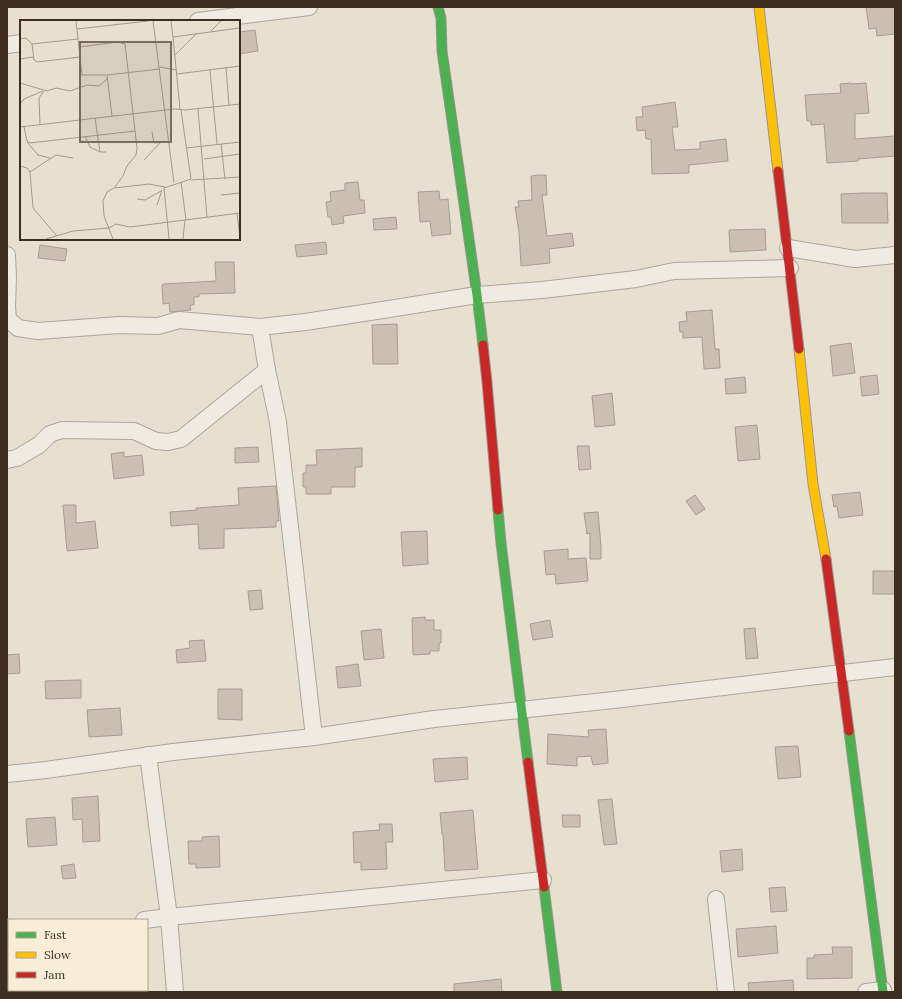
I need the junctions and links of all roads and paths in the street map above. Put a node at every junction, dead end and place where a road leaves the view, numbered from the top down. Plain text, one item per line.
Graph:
1 (309, 7) edge
2 (438, 7) edge
3 (759, 7) edge
4 (206, 20) edge
5 (20, 43) edge
6 (7, 45) edge
7 (788, 248) junction
8 (7, 255) edge
9 (895, 255) edge
10 (790, 268) junction
11 (477, 295) junction
12 (260, 327) junction
13 (267, 370) junction
14 (7, 460) edge
15 (895, 667) edge
16 (842, 673) junction
17 (521, 710) junction
18 (314, 737) junction
19 (148, 755) junction
20 (7, 774) edge
21 (543, 880) junction
22 (716, 898) dead end
23 (169, 917) junction
24 (148, 920) edge
25 (883, 991) edge
26 (175, 992) edge
27 (557, 992) edge
28 (726, 992) edge
29 (866, 992) edge

1 - 4 street
2 - 11 street
3 - 7 street
5 - 6 street
7 - 9 street
7 - 10 street
8 - 12 street
10 - 11 street
10 - 16 street
11 - 12 street
11 - 17 street
12 - 13 street
13 - 14 street
13 - 18 street
15 - 16 street
16 - 17 street
16 - 25 street
17 - 18 street
17 - 21 street
18 - 19 street
19 - 20 street
19 - 23 street
21 - 23 street
21 - 27 street
22 - 28 street
23 - 24 street
23 - 26 street
25 - 29 street

